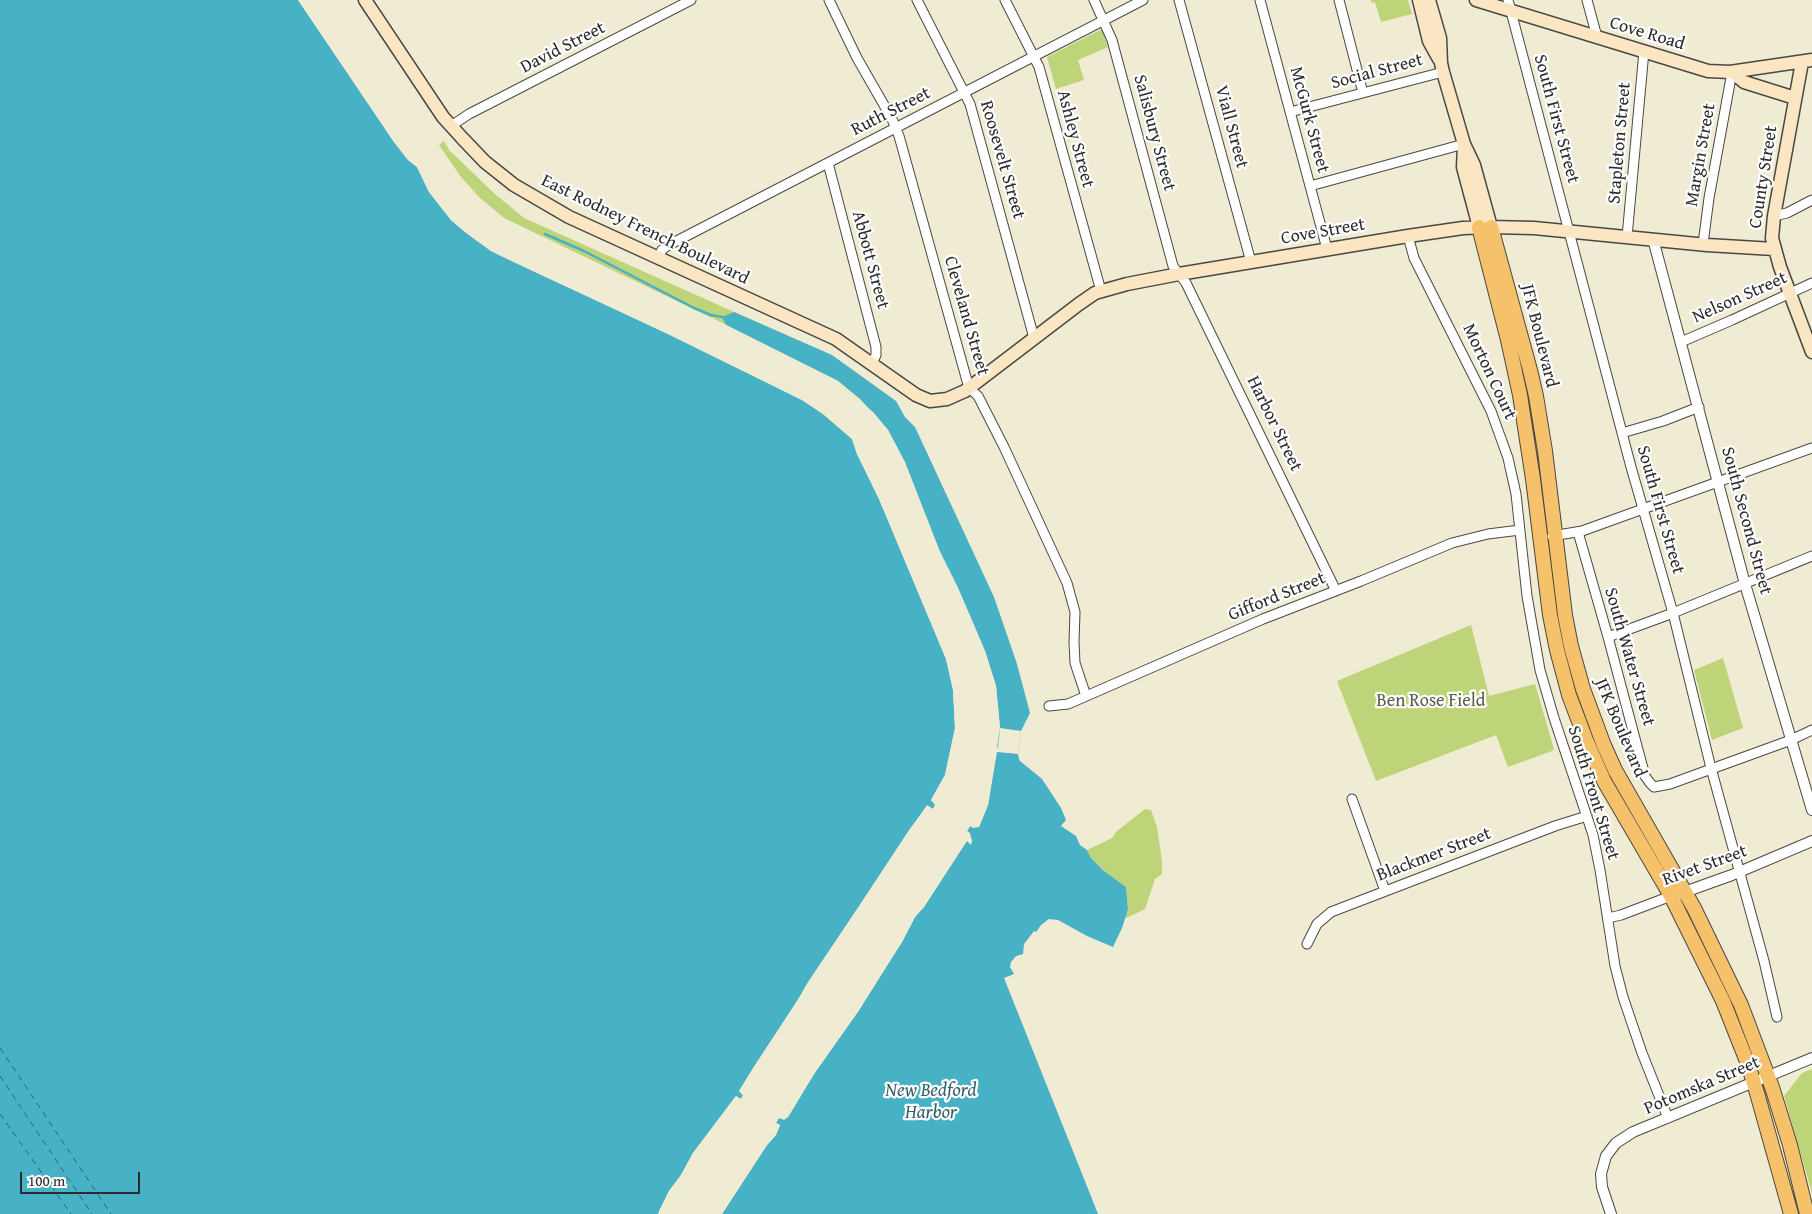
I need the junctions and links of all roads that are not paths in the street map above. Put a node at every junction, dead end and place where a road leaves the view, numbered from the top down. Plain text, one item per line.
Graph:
1 (365, 0) edge
2 (691, 0) edge
3 (829, 0) edge
4 (917, 0) edge
5 (1005, 0) edge
6 (1094, 0) edge
7 (1143, 0) edge
8 (1180, 0) edge
9 (1260, 0) edge
10 (1339, 0) edge
11 (1419, 0) edge
12 (1429, 0) edge
13 (1476, 0) edge
14 (1587, 0) edge
15 (1510, 5) edge
16 (1104, 20) junction
17 (1597, 37) junction
18 (1644, 51) junction
19 (1034, 56) junction
20 (1807, 61) edge
21 (1442, 67) junction
22 (1732, 72) junction
23 (964, 92) junction
24 (1363, 93) junction
25 (1795, 98) junction
26 (1290, 112) junction
27 (451, 126) junction
28 (896, 128) junction
29 (1464, 144) junction
30 (828, 163) junction
31 (1310, 186) junction
32 (1812, 200) edge
33 (1774, 216) junction
34 (1485, 227) junction
35 (1569, 231) junction
36 (1408, 236) junction
37 (1628, 237) junction
38 (1653, 239) junction
39 (1703, 244) junction
40 (1327, 249) junction
41 (1774, 249) junction
42 (658, 257) junction
43 (1251, 262) junction
44 (1179, 274) junction
45 (1812, 283) edge
46 (1101, 291) junction
47 (1790, 294) junction
48 (1034, 338) junction
49 (1681, 342) junction
50 (1812, 352) edge
51 (872, 364) junction
52 (969, 388) junction
53 (916, 395) joint
54 (1699, 407) junction
55 (1622, 433) junction
56 (1812, 448) edge
57 (1719, 482) junction
58 (1643, 509) junction
59 (1520, 530) junction
60 (1578, 532) junction
61 (1555, 535) junction
62 (1540, 537) junction
63 (1812, 556) edge
64 (1745, 584) junction
65 (1336, 591) junction
66 (1673, 613) junction
67 (1608, 637) junction
68 (1086, 696) junction
69 (1050, 706) dead end
70 (1812, 730) edge
71 (1791, 740) junction
72 (1711, 768) junction
73 (1352, 800) dead end
74 (1812, 810) edge
75 (1587, 816) junction
76 (1812, 841) edge
77 (1740, 871) junction
78 (1386, 891) junction
79 (1685, 892) junction
80 (1671, 896) junction
81 (1608, 918) junction
82 (1307, 944) dead end
83 (1777, 1017) dead end
84 (1812, 1058) edge
85 (1768, 1076) junction
86 (1754, 1083) junction
87 (1668, 1118) junction
88 (1611, 1214) edge
89 (1791, 1214) edge
90 (1807, 1214) edge

1 - 27 main road, East Rodney French Boulevard
2 - 27 street, David Street
3 - 28 street, Cleveland Street
4 - 23 street, Roosevelt Street
5 - 19 street, Ashley Street
6 - 16 street, Salisbury Street
7 - 16 street, Ruth Street
8 - 43 street, Viall Street
9 - 26 street, McGurk Street
10 - 24 street
11 - 21 main road
12 - 21 main road
13 - 15 main road, Cove Road
14 - 17 street
15 - 17 main road, Cove Road
15 - 35 street, South First Street
16 - 19 street, Ruth Street
16 - 44 street, Salisbury Street
17 - 18 main road, Cove Road
18 - 22 main road, Cove Road
18 - 37 street, Stapleton Street
19 - 23 street, Ruth Street
19 - 46 street, Ashley Street
20 - 22 main road, Cove Road
20 - 25 main road, County Street
21 - 24 street, Social Street
21 - 29 main road
22 - 25 main road
22 - 39 street, Margin Street
23 - 28 street, Ruth Street
23 - 48 street, Roosevelt Street
24 - 26 street, Social Street
25 - 33 main road, County Street
26 - 31 street, McGurk Street
27 - 42 main road, East Rodney French Boulevard
28 - 30 street, Ruth Street
28 - 52 street, Cleveland Street
29 - 31 street
29 - 34 main road
30 - 42 street, Ruth Street
30 - 51 street, Abbott Street
31 - 40 street, McGurk Street
32 - 33 street
33 - 41 main road, County Street
34 - 35 main road, Cove Street
34 - 36 main road, Cove Street
34 - 61 main road, JFK Boulevard
34 - 62 main road, JFK Boulevard
35 - 37 main road, Cove Street
35 - 55 street, South First Street
36 - 40 main road, Cove Street
36 - 59 street, Morton Court
37 - 38 main road, Cove Street
38 - 39 main road, Cove Street
38 - 49 street, South Second Street
39 - 41 main road, Cove Street
40 - 43 main road, Cove Street
41 - 47 main road, County Street
42 - 51 main road, East Rodney French Boulevard
43 - 44 main road, Cove Street
44 - 46 main road, Cove Street
44 - 65 street, Harbor Street
45 - 47 street, Nelson Street
46 - 48 main road, Cove Street
47 - 49 street, Nelson Street
47 - 50 main road, County Street
48 - 52 main road, Cove Street
49 - 54 street, South Second Street
51 - 53 main road, East Rodney French Boulevard
52 - 53 main road, Cove Street
52 - 68 street, Cleveland Street
54 - 55 street
54 - 57 street, South Second Street
55 - 58 street, South First Street
56 - 57 street
57 - 58 street
57 - 64 street, South Second Street
58 - 60 street
58 - 66 street, South First Street
59 - 65 street, Gifford Street
59 - 75 street, South Front Street
60 - 61 street
60 - 67 street, South Water Street
61 - 62 street
61 - 79 main road, JFK Boulevard
62 - 80 main road, JFK Boulevard
63 - 64 street
64 - 66 street
64 - 71 street, South Second Street
65 - 68 street, Gifford Street
66 - 67 street
66 - 72 street, South First Street
67 - 72 street, South Water Street
68 - 69 street, Gifford Street
70 - 71 street
71 - 72 street
71 - 74 street, South Second Street
72 - 77 street, South First Street
73 - 78 street
75 - 78 street, Blackmer Street
75 - 81 street, South Front Street
76 - 77 street, Rivet Street
77 - 79 street, Rivet Street
77 - 83 street, South First Street
78 - 82 street, Blackmer Street
79 - 80 street, Rivet Street
79 - 85 main road, JFK Boulevard
80 - 81 street, Rivet Street
80 - 86 main road, JFK Boulevard
81 - 87 street, South Front Street
84 - 85 street, Potomska Street
85 - 86 street, Potomska Street
85 - 90 main road, JFK Boulevard
86 - 87 street, Potomska Street
86 - 89 main road, JFK Boulevard
87 - 88 street, Potomska Street

